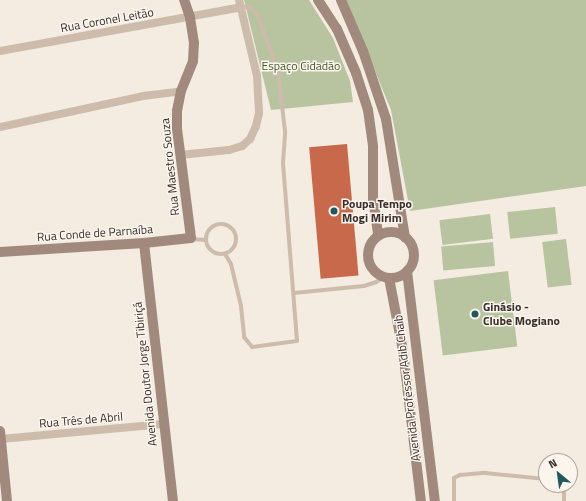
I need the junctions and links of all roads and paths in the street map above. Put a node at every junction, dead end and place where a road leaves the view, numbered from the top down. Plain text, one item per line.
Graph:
1 (184, 0) edge
2 (318, 0) edge
3 (342, 0) edge
4 (240, 3) edge
5 (190, 17) junction
6 (0, 51) edge
7 (182, 91) junction
8 (0, 127) edge
9 (180, 155) junction
10 (378, 235) junction
11 (405, 236) junction
12 (191, 238) junction
13 (206, 240) junction
14 (144, 243) junction
15 (0, 252) edge
16 (225, 254) junction
17 (407, 271) junction
18 (387, 277) junction
19 (294, 293) junction
20 (163, 424) junction
21 (0, 435) edge
22 (538, 478) edge
23 (7, 501) edge
24 (173, 501) edge
25 (421, 501) edge
26 (435, 501) edge
27 (454, 501) edge

1 - 5 main road, Rua Maestro Souza
2 - 10 main road
3 - 11 main road
4 - 5 street, Rua Coronel Leitão
4 - 9 street
4 - 19 lane
5 - 6 street, Rua Coronel Leitão
5 - 7 main road, Rua Maestro Souza
7 - 8 street
7 - 9 main road, Rua Maestro Souza
9 - 12 main road, Rua Maestro Souza
10 - 11 main road
10 - 18 main road
11 - 17 main road
12 - 13 lane
12 - 14 main road, Rua Conde de Parnaíba
13 - 16 lane
13 - 16 lane
14 - 15 main road, Rua Conde de Parnaíba
14 - 20 main road, Avenida Doutor Jorge Tibiriçá
16 - 19 lane
17 - 18 main road
17 - 26 main road, Avenida Professor Adib Chaib
18 - 19 lane
18 - 25 main road, Avenida Professor Adib Chaib
20 - 21 street, Rua Três de Abril
20 - 24 main road, Avenida Doutor Jorge Tibiriçá
21 - 23 main road
22 - 27 lane

